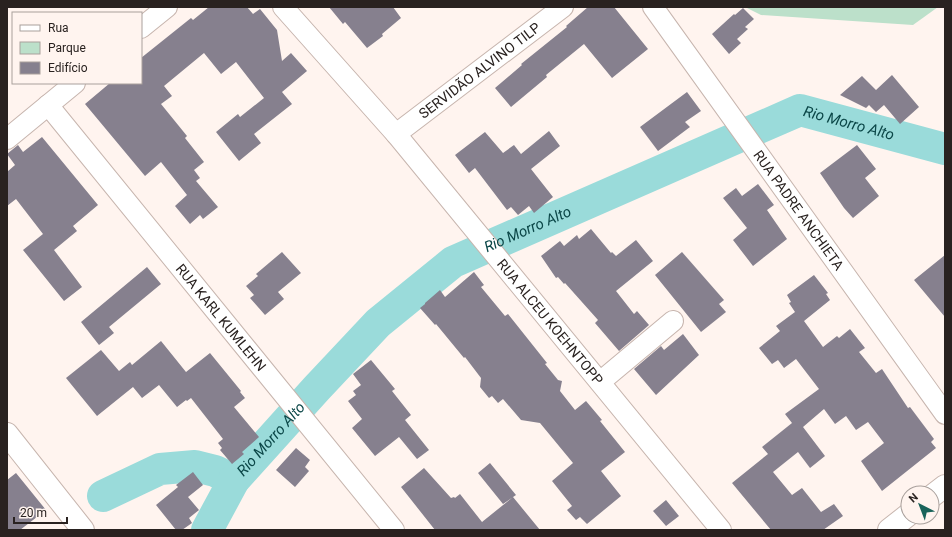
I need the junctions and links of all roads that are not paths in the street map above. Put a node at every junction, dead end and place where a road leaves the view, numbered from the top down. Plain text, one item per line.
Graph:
1 (167, 7) edge
2 (284, 7) edge
3 (563, 7) edge
4 (653, 7) edge
5 (142, 27) edge
6 (74, 84) edge
7 (48, 105) junction
8 (396, 134) junction
9 (7, 139) edge
10 (673, 321) dead end
11 (600, 382) junction
12 (945, 414) edge
13 (7, 434) edge
14 (900, 521) edge
15 (84, 530) edge
16 (394, 530) edge
17 (721, 530) edge
18 (889, 530) edge

1 - 5 street
2 - 8 street, RUA ALCEU KOEHNTOPP
3 - 8 street, SERVIDÃO ALVINO TILP
4 - 12 street, RUA PADRE ANCHIETA
6 - 7 street
7 - 9 street
7 - 16 street, RUA KARL KUMLEHN
8 - 11 street, RUA ALCEU KOEHNTOPP
10 - 11 street
11 - 17 street, RUA ALCEU KOEHNTOPP
13 - 15 main road
14 - 18 main road

